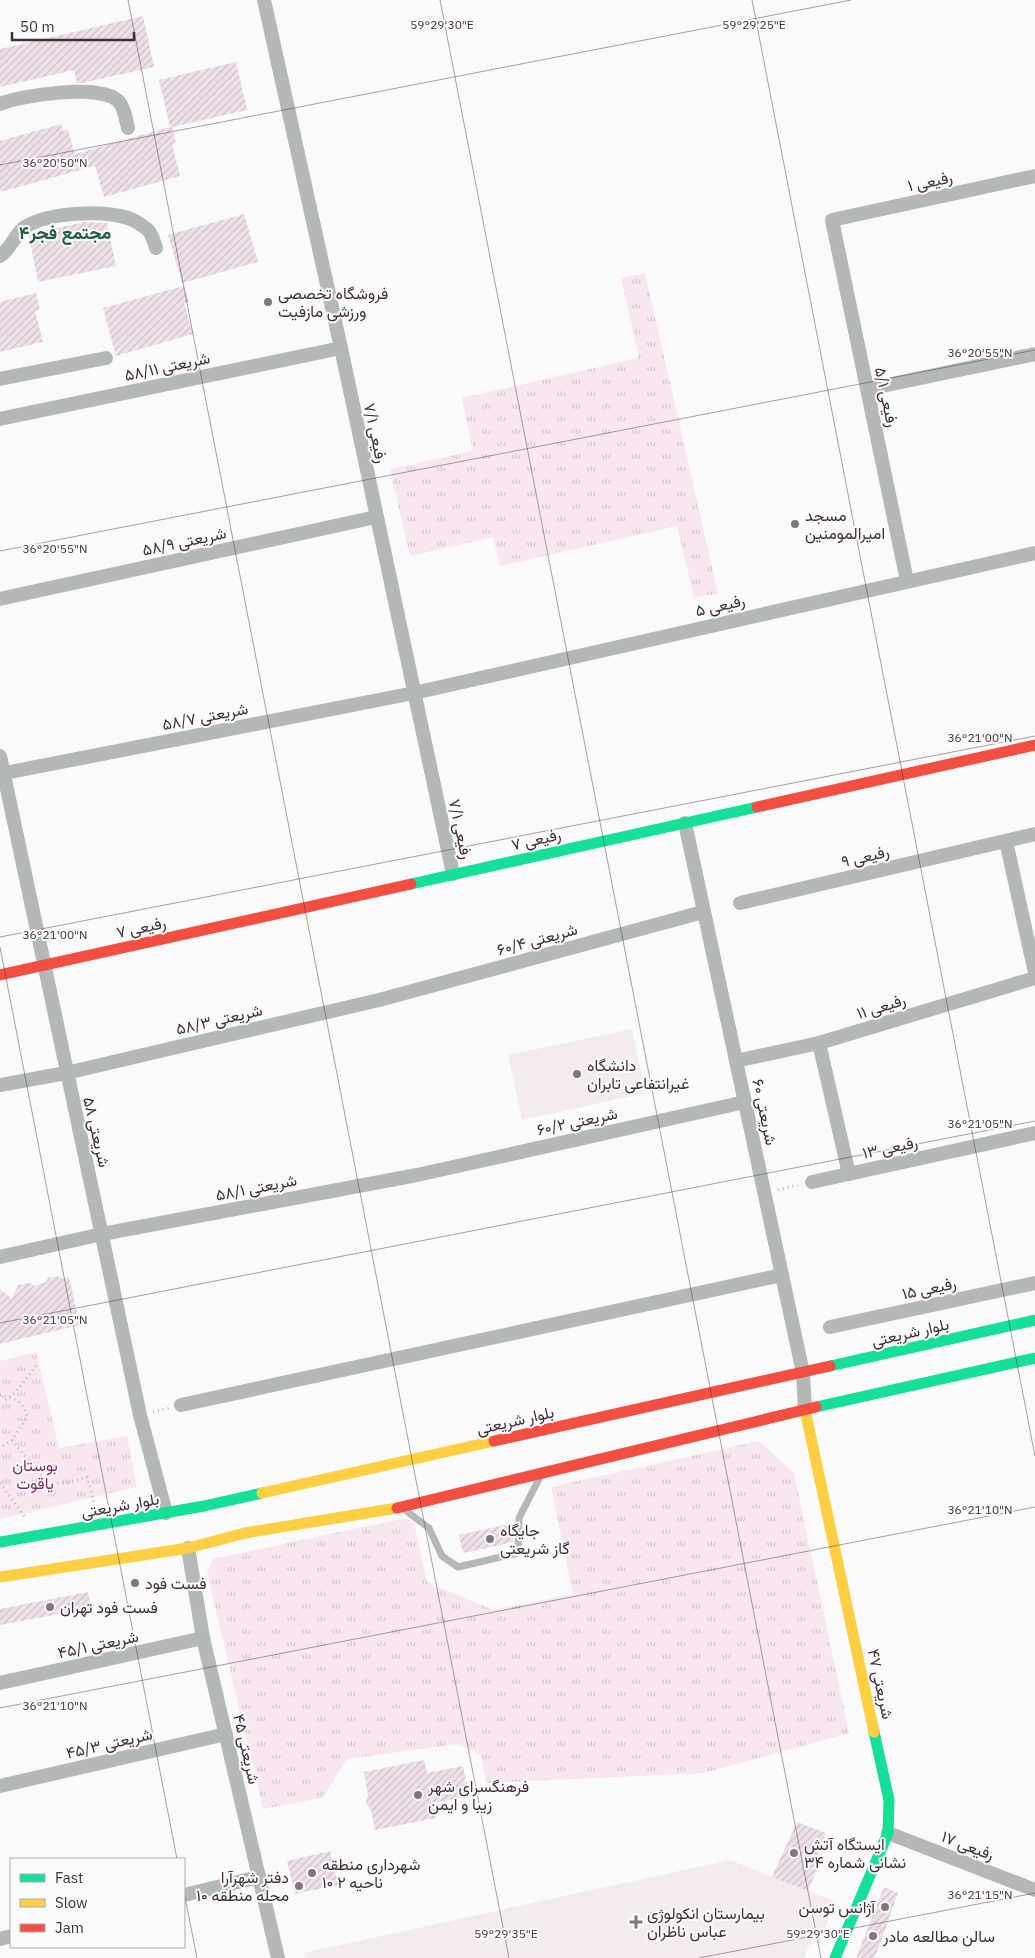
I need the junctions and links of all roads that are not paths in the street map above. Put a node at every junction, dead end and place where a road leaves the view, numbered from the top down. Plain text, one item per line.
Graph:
1 (264, 0) edge
2 (0, 104) edge
3 (128, 128) dead end
4 (1035, 176) edge
5 (832, 220) joint
6 (156, 248) dead end
7 (0, 256) edge
8 (341, 348) junction
9 (1035, 354) edge
10 (106, 358) dead end
11 (0, 379) edge
12 (868, 389) junction
13 (0, 419) edge
14 (376, 517) junction
15 (1035, 553) edge
16 (907, 581) junction
17 (0, 599) edge
18 (414, 692) junction
19 (1035, 745) edge
20 (0, 756) edge
21 (2, 774) edge
22 (685, 822) junction
23 (1035, 834) edge
24 (1006, 841) junction
25 (453, 874) junction
26 (740, 903) dead end
27 (703, 912) junction
28 (45, 965) junction
29 (1035, 973) edge
30 (0, 975) edge
31 (1035, 978) edge
32 (379, 1000) joint
33 (819, 1043) junction
34 (736, 1061) junction
35 (66, 1073) junction
36 (0, 1085) edge
37 (745, 1102) junction
38 (1035, 1133) edge
39 (849, 1174) junction
40 (417, 1175) joint
41 (812, 1182) road end
42 (102, 1234) junction
43 (0, 1257) edge
44 (782, 1275) junction
45 (1035, 1283) edge
46 (1035, 1320) edge
47 (830, 1327) dead end
48 (1035, 1358) edge
49 (803, 1373) junction
50 (181, 1405) road end
51 (805, 1410) junction
52 (542, 1473) junction
53 (401, 1507) junction
54 (166, 1513) junction
55 (0, 1542) edge
56 (188, 1548) junction
57 (0, 1577) edge
58 (204, 1638) junction
59 (0, 1683) edge
60 (226, 1734) junction
61 (0, 1786) edge
62 (888, 1833) junction
63 (259, 1877) junction
64 (1035, 1890) edge
65 (185, 1895) edge
66 (278, 1958) edge
67 (835, 1958) edge

1 - 8 street, رفیعی ۷/۱
2 - 3 street
4 - 5 street, رفیعی ۱
5 - 12 street, رفیعی ۵/۱
6 - 7 street
8 - 13 street, شریعتی ۵۸/۱۱
8 - 14 street, رفیعی ۷/۱
9 - 12 street
10 - 11 street
12 - 16 street, رفیعی ۵/۱
14 - 17 street, شریعتی ۵۸/۹
14 - 18 street, رفیعی ۷/۱
15 - 16 street, رفیعی ۵
16 - 18 street, رفیعی ۵
18 - 21 street, شریعتی ۵۸/۷
18 - 25 street, رفیعی ۷/۱
19 - 22 main road, رفیعی ۷
20 - 21 street, شریعتی ۵۸
21 - 28 street, شریعتی ۵۸
22 - 25 main road, رفیعی ۷
22 - 27 street, شریعتی ۶۰
23 - 24 street, رفیعی ۹
24 - 26 street, رفیعی ۹
24 - 29 street
25 - 28 main road, رفیعی ۷
27 - 32 street, شریعتی ۶۰/۴
27 - 34 street, شریعتی ۶۰
28 - 30 main road, رفیعی ۷
28 - 35 street, شریعتی ۵۸
31 - 33 street, رفیعی ۱۱
32 - 35 street, شریعتی ۵۸/۳
33 - 34 street, رفیعی ۱۱
33 - 39 street
34 - 37 street, شریعتی ۶۰
35 - 36 street, شریعتی ۵۸/۳
35 - 42 street, شریعتی ۵۸
37 - 40 street, شریعتی ۶۰/۲
37 - 44 street, شریعتی ۶۰
38 - 39 street, رفیعی ۱۳
39 - 41 street, رفیعی ۱۳
40 - 42 street, شریعتی ۵۸/۱
42 - 43 street, شریعتی ۵۸/۱
42 - 54 street, شریعتی ۵۸
44 - 49 street, شریعتی ۶۰
44 - 50 street
45 - 47 street, رفیعی ۱۵
46 - 49 main road, بلوار شریعتی
48 - 51 main road
49 - 51 street, شریعتی ۶۰
49 - 54 main road, بلوار شریعتی
51 - 52 main road
51 - 62 main road, شریعتی ۴۷
52 - 53 main road
52 - 53 lane
53 - 56 main road
54 - 55 main road, بلوار شریعتی
56 - 57 main road
56 - 58 street, شریعتی ۴۵
58 - 59 street, شریعتی ۴۵/۱
58 - 60 street, شریعتی ۴۵
60 - 61 street, شریعتی ۴۵/۳
60 - 63 street, شریعتی ۴۵
62 - 64 street, رفیعی ۱۷
62 - 67 main road, شریعتی ۴۷
63 - 65 street
63 - 66 street, شریعتی ۴۵

